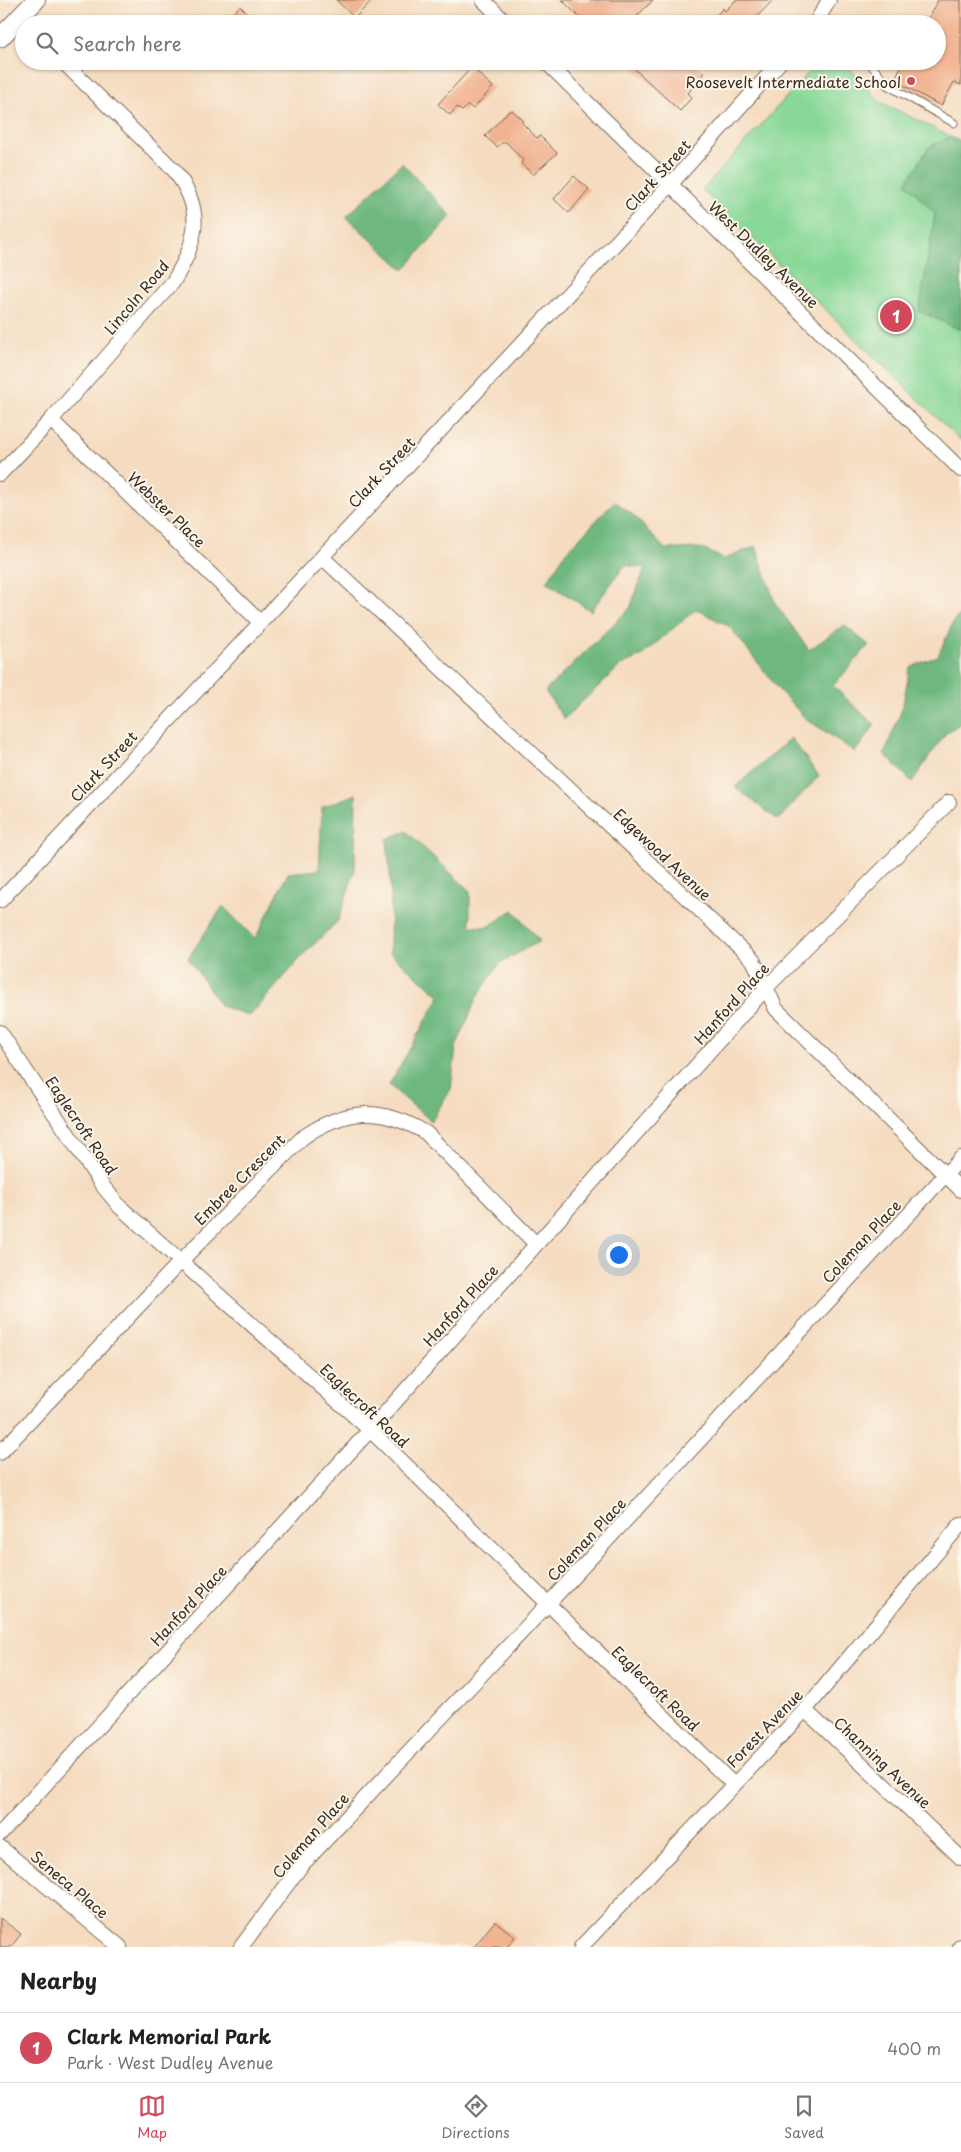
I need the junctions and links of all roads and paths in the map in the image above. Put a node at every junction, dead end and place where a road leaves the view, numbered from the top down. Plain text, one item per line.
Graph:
1 (36, 0) edge
2 (483, 0) edge
3 (829, 0) edge
4 (26, 15) edge
5 (498, 15) edge
6 (823, 15) edge
7 (15, 27) edge
8 (0, 38) edge
9 (71, 70) edge
10 (554, 70) edge
11 (773, 70) edge
12 (875, 70) edge
13 (954, 123) dead end
14 (670, 186) junction
15 (51, 420) junction
16 (961, 470) edge
17 (0, 474) edge
18 (323, 558) junction
19 (260, 622) junction
20 (949, 802) dead end
21 (0, 900) edge
22 (766, 988) junction
23 (0, 1032) edge
24 (961, 1158) edge
25 (945, 1174) junction
26 (961, 1190) edge
27 (536, 1244) junction
28 (181, 1261) junction
29 (370, 1430) junction
30 (0, 1453) edge
31 (961, 1524) edge
32 (548, 1604) junction
33 (805, 1710) junction
34 (733, 1784) junction
35 (0, 1834) edge
36 (0, 1847) edge
37 (961, 1858) edge
38 (120, 1947) edge
39 (241, 1947) edge
40 (581, 1947) edge

1 - 4 street
2 - 5 street
3 - 6 street
7 - 8 street
9 - 15 street, Lincoln Road
10 - 14 street, West Dudley Avenue
11 - 14 street, Clark Street
12 - 13 lane
14 - 16 street, West Dudley Avenue
14 - 18 street, Clark Street
15 - 17 street, Lincoln Road
15 - 19 street, Webster Place
18 - 19 street, Clark Street
18 - 22 street, Edgewood Avenue
19 - 21 street, Clark Street
20 - 22 street, Hanford Place
22 - 25 street, Edgewood Avenue
22 - 27 street, Hanford Place
23 - 28 street, Eaglecroft Road
24 - 25 street, Coleman Place
25 - 26 street, Edgewood Avenue
25 - 32 street, Coleman Place
27 - 28 street, Embree Crescent
27 - 29 street, Hanford Place
28 - 29 street, Eaglecroft Road
28 - 30 street, Embree Crescent
29 - 32 street, Eaglecroft Road
29 - 35 street, Hanford Place
31 - 33 street, Forest Avenue
32 - 34 street, Eaglecroft Road
32 - 39 street, Coleman Place
33 - 34 street, Forest Avenue
33 - 37 street, Channing Avenue
34 - 40 street, Forest Avenue
36 - 38 street, Seneca Place

